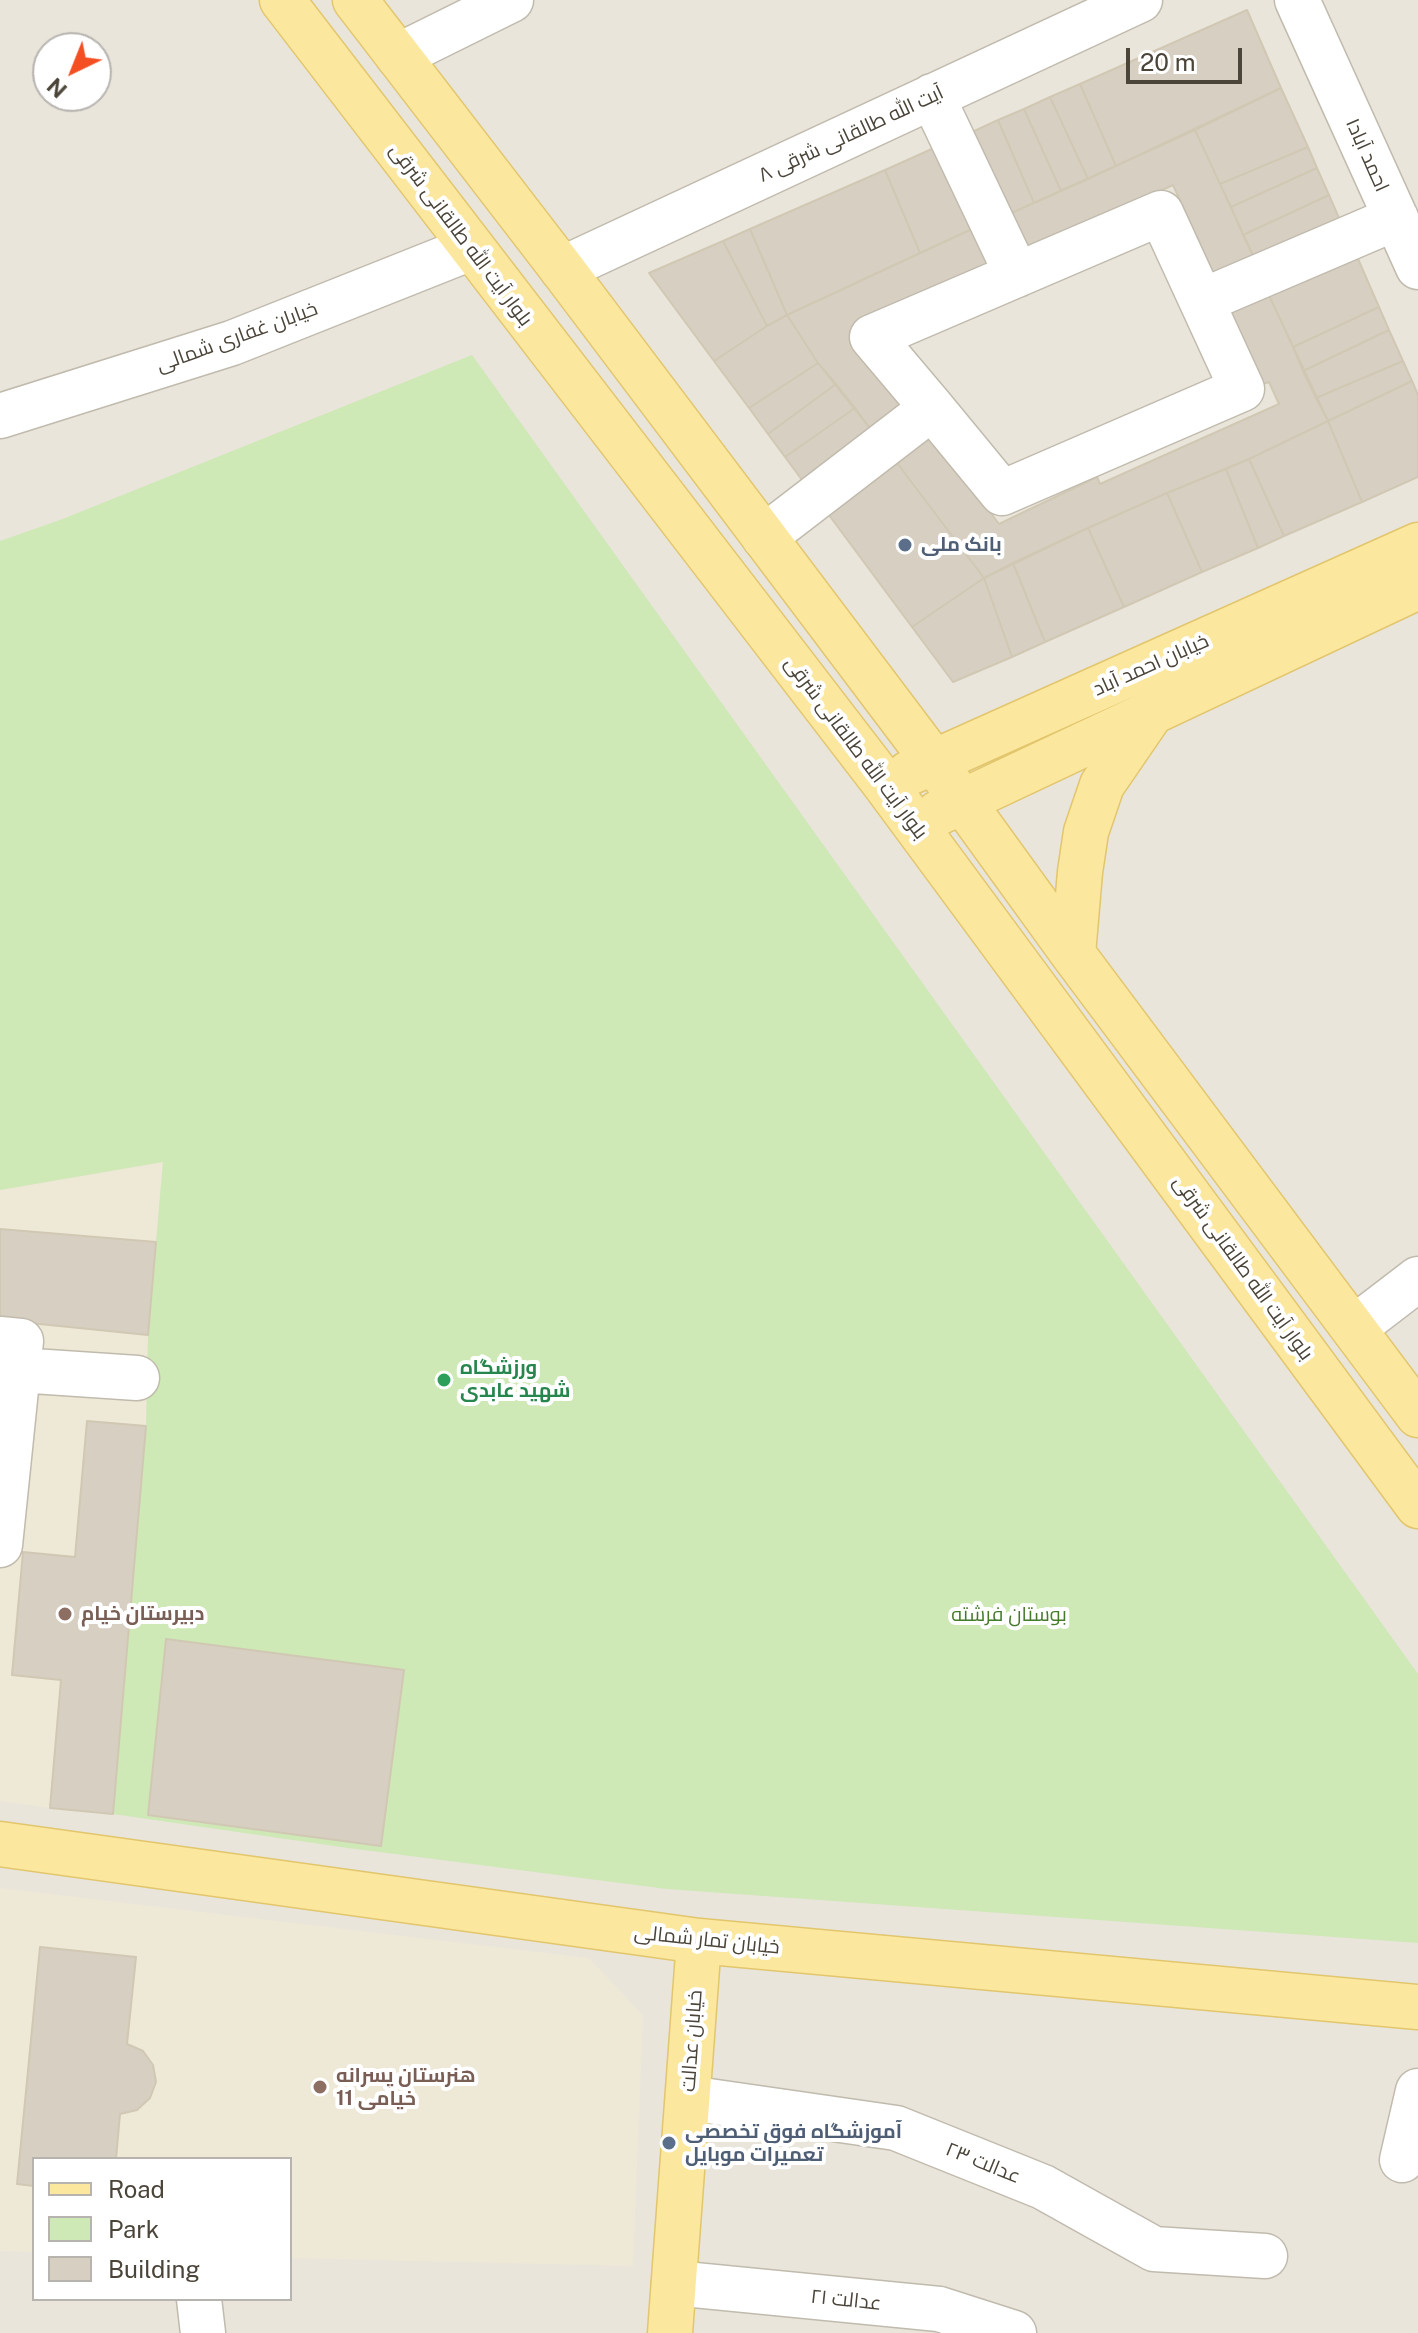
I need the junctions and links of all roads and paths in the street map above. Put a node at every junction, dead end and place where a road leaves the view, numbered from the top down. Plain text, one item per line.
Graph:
1 (282, 0) edge
2 (355, 0) edge
3 (511, 0) edge
4 (1140, 0) edge
5 (1297, 0) edge
6 (398, 56) junction
7 (932, 96) junction
8 (1396, 218) junction
9 (471, 248) junction
10 (1418, 267) edge
11 (562, 269) junction
12 (1017, 275) junction
13 (1202, 301) junction
14 (932, 408) junction
15 (0, 416) edge
16 (764, 537) junction
17 (1418, 545) edge
18 (1418, 587) edge
19 (1153, 711) junction
20 (934, 762) junction
21 (884, 783) junction
22 (963, 802) junction
23 (914, 823) junction
24 (1073, 954) junction
25 (1418, 1279) edge
26 (1354, 1328) junction
27 (9, 1354) edge
28 (137, 1378) dead end
29 (1418, 1415) edge
30 (4, 1475) edge
31 (1418, 1506) edge
32 (0, 1545) edge
33 (0, 1844) edge
34 (699, 1941) junction
35 (1418, 2007) edge
36 (1418, 2091) edge
37 (688, 2098) junction
38 (1402, 2160) dead end
39 (1265, 2256) dead end
40 (674, 2283) junction
41 (199, 2301) edge
42 (203, 2333) edge
43 (670, 2333) edge
44 (1014, 2333) edge

1 - 9 main road, بلوار آیت الله طالقانی شرقی
2 - 6 main road
3 - 6 street
4 - 7 street, آیت الله طالقانی شرقی ۸
5 - 8 street, احمد آباد۱
6 - 11 main road
7 - 11 street, آیت الله طالقانی شرقی ۸
7 - 12 street
8 - 10 street, احمد آباد۱
8 - 13 street
9 - 15 street, خیابان غفاری شمالی
9 - 21 main road, بلوار آیت الله طالقانی شرقی
11 - 16 main road
12 - 13 street
12 - 14 street
13 - 14 street
14 - 16 street
16 - 20 main road
17 - 20 main road, خیابان احمد آباد
18 - 19 main road, خیابان احمد آباد
19 - 22 main road, خیابان احمد آباد
19 - 24 main road
20 - 21 main road, خیابان احمد آباد
20 - 22 main road
21 - 23 main road, بلوار آیت الله طالقانی شرقی
22 - 23 main road, خیابان احمد آباد
22 - 24 main road
23 - 31 main road, بلوار آیت الله طالقانی شرقی
24 - 26 main road
25 - 26 street
26 - 29 main road
27 - 28 street
27 - 30 street
30 - 32 street
33 - 34 main road, خیابان تمار شمالی
34 - 35 main road, خیابان تمار شمالی
34 - 37 main road, خیابان عدالت
36 - 38 street
37 - 39 street, عدالت ۲۳
37 - 40 main road, خیابان عدالت
40 - 43 main road, خیابان عدالت
40 - 44 street, عدالت ۲۱
41 - 42 street

